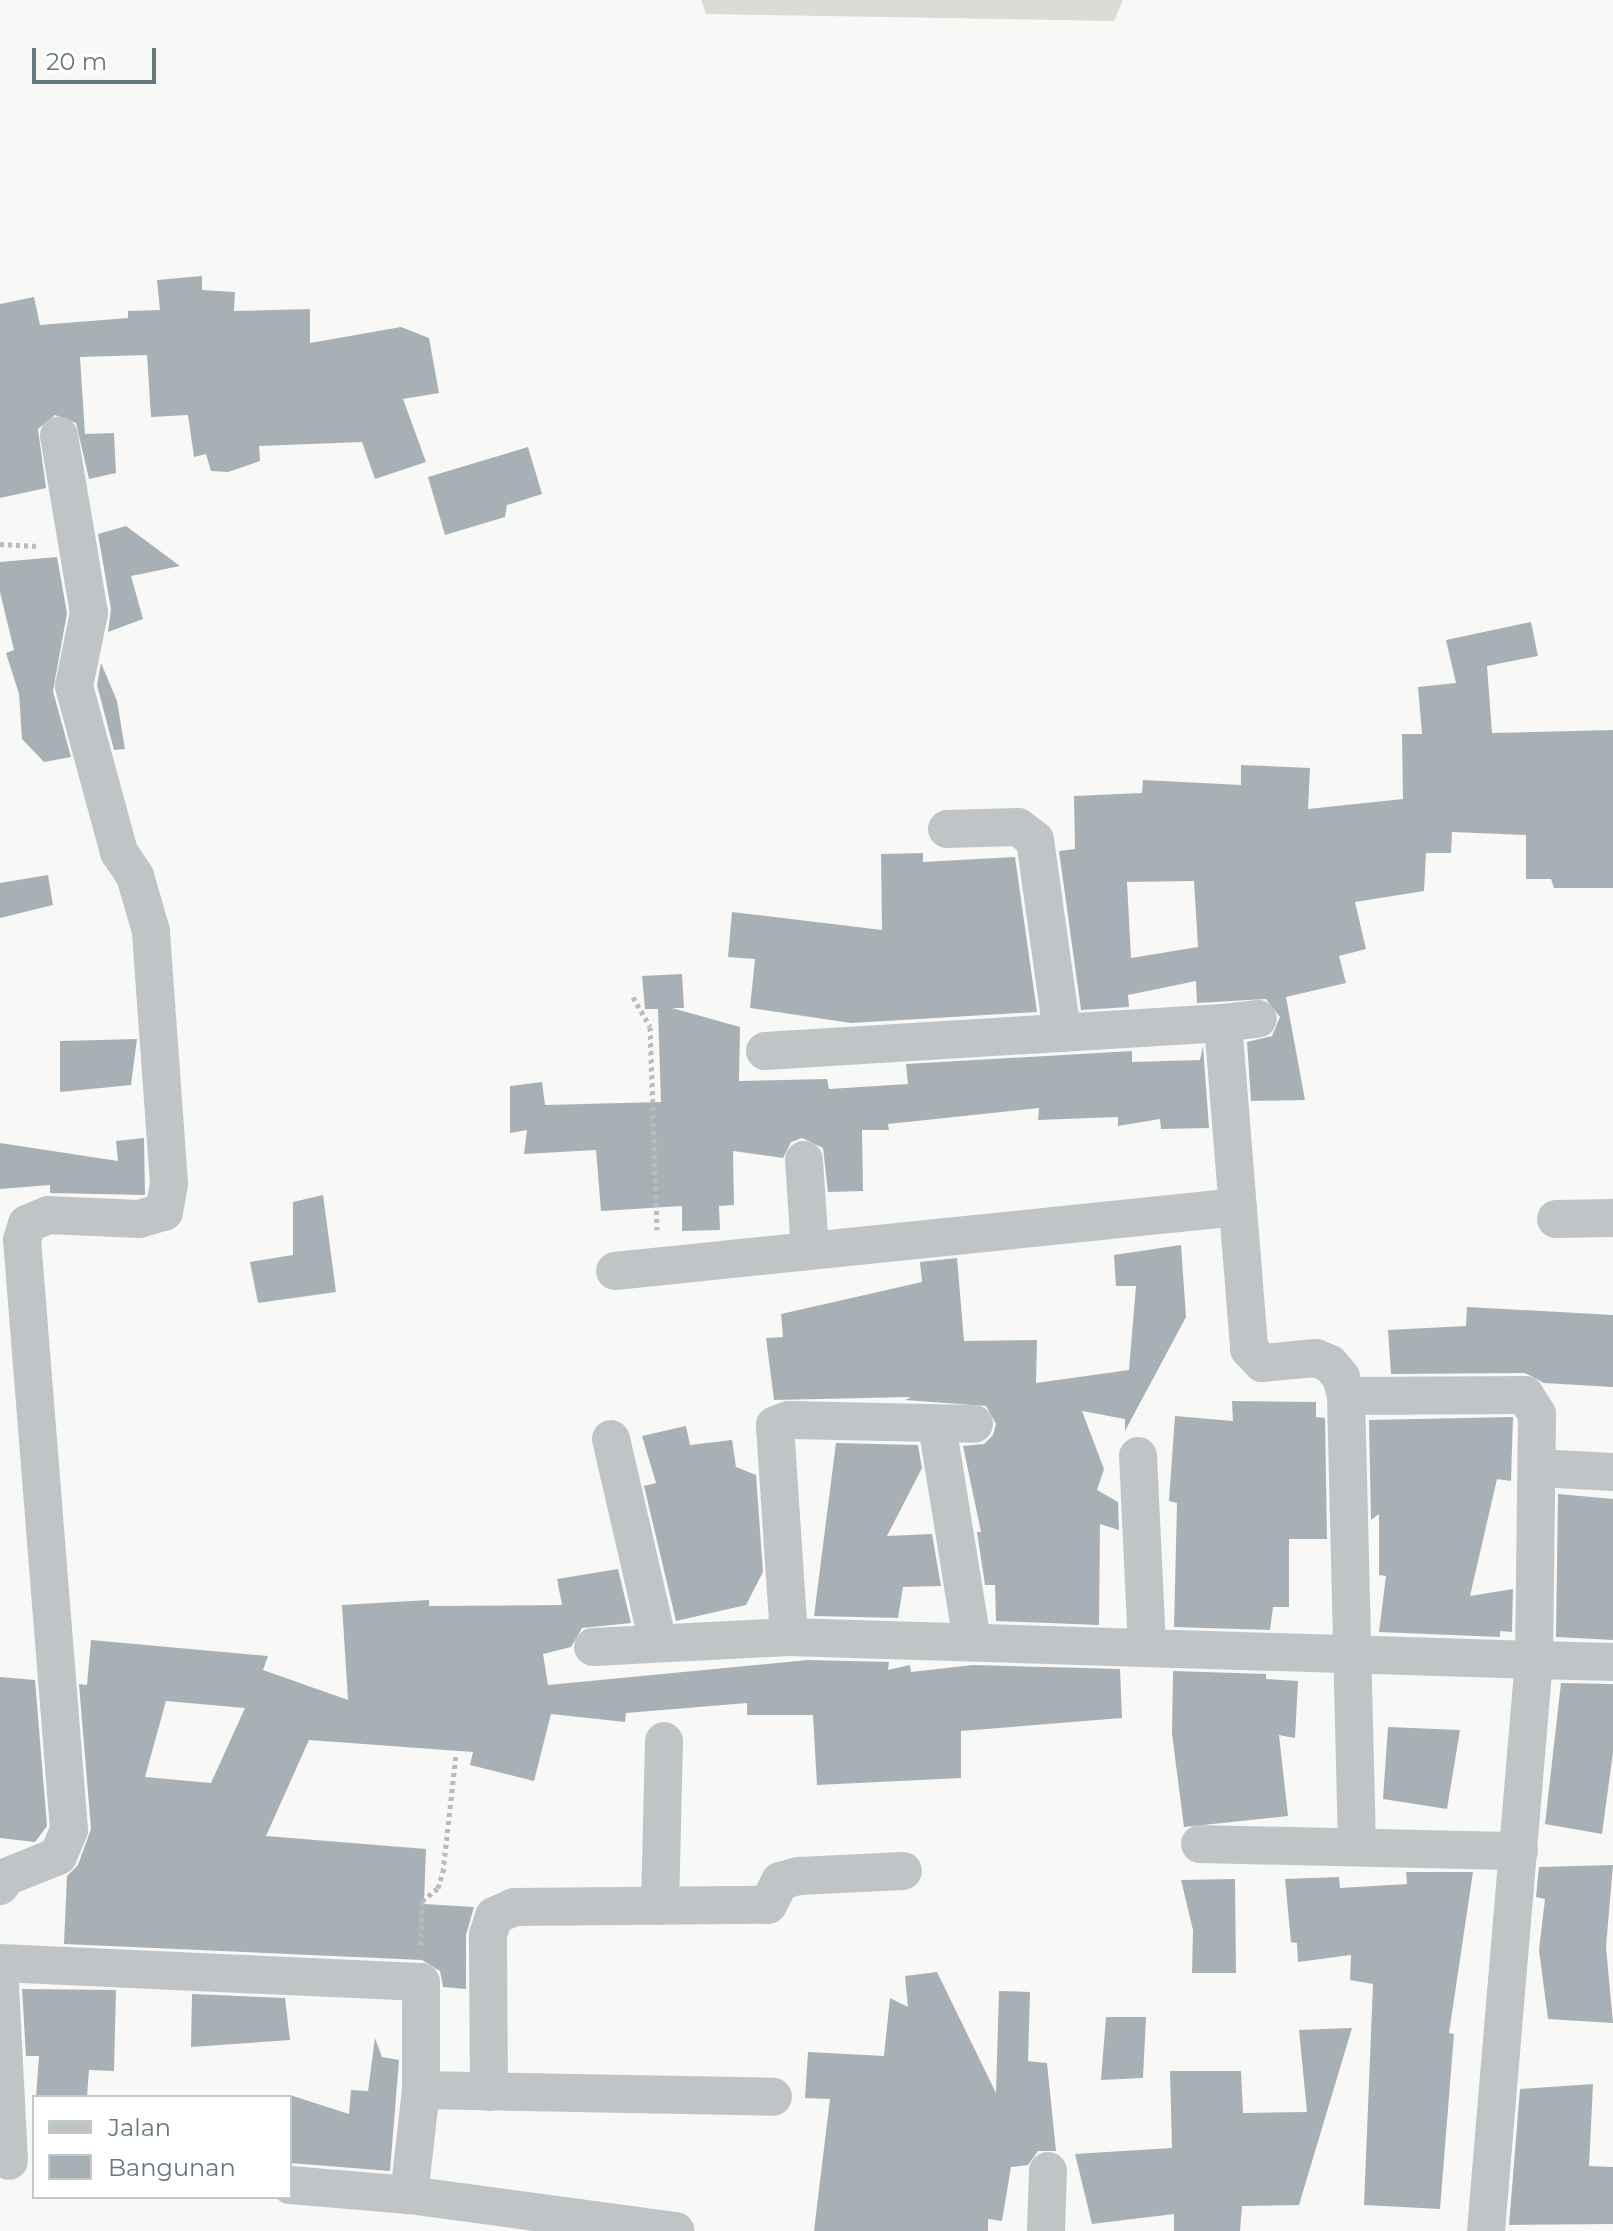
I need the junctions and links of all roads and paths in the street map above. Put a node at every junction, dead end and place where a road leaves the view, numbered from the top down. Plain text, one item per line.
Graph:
1 (59, 436) dead end
2 (947, 829) dead end
3 (633, 997) dead end
4 (1062, 1033) junction
5 (765, 1051) dead end
6 (804, 1160) dead end
7 (1238, 1207) junction
8 (1613, 1218) edge
9 (1556, 1219) dead end
10 (810, 1250) junction
11 (659, 1267) junction
12 (615, 1271) dead end
13 (1346, 1396) junction
14 (974, 1424) dead end
15 (937, 1425) junction
16 (611, 1439) dead end
17 (1138, 1456) dead end
18 (1538, 1468) junction
19 (1613, 1472) edge
20 (789, 1637) junction
21 (972, 1640) junction
22 (658, 1642) junction
23 (1147, 1646) junction
24 (593, 1647) dead end
25 (1355, 1656) junction
26 (1534, 1660) junction
27 (1613, 1662) edge
28 (664, 1741) dead end
29 (456, 1754) dead end
30 (1200, 1844) dead end
31 (1357, 1845) junction
32 (1519, 1851) junction
33 (903, 1871) dead end
34 (0, 1886) edge
35 (660, 1906) junction
36 (0, 1963) edge
37 (421, 1982) junction
38 (0, 1984) edge
39 (421, 2090) junction
40 (489, 2092) junction
41 (773, 2097) dead end
42 (14, 2162) edge
43 (1048, 2171) dead end
44 (292, 2185) edge
45 (409, 2195) junction
46 (676, 2231) edge
47 (1046, 2231) edge
48 (1486, 2231) edge

1 - 34 street
2 - 4 street
3 - 11 path
4 - 5 street
4 - 7 street
6 - 10 street
7 - 10 street
7 - 13 street
8 - 9 street
10 - 11 street
11 - 12 street
13 - 18 street
13 - 25 street
14 - 15 street
15 - 20 street
15 - 21 street
16 - 22 street
17 - 23 street
18 - 19 street
18 - 26 street
20 - 21 street
20 - 22 street
21 - 23 street
22 - 24 street
23 - 25 street
25 - 26 street
25 - 31 street
26 - 27 street
26 - 32 street
28 - 35 street
29 - 37 path
30 - 31 street
31 - 32 street
32 - 48 street
33 - 35 street
35 - 40 street
36 - 37 street
37 - 39 street
38 - 42 street
39 - 40 street
39 - 45 street
40 - 41 street
43 - 47 street
44 - 45 street
45 - 46 street

